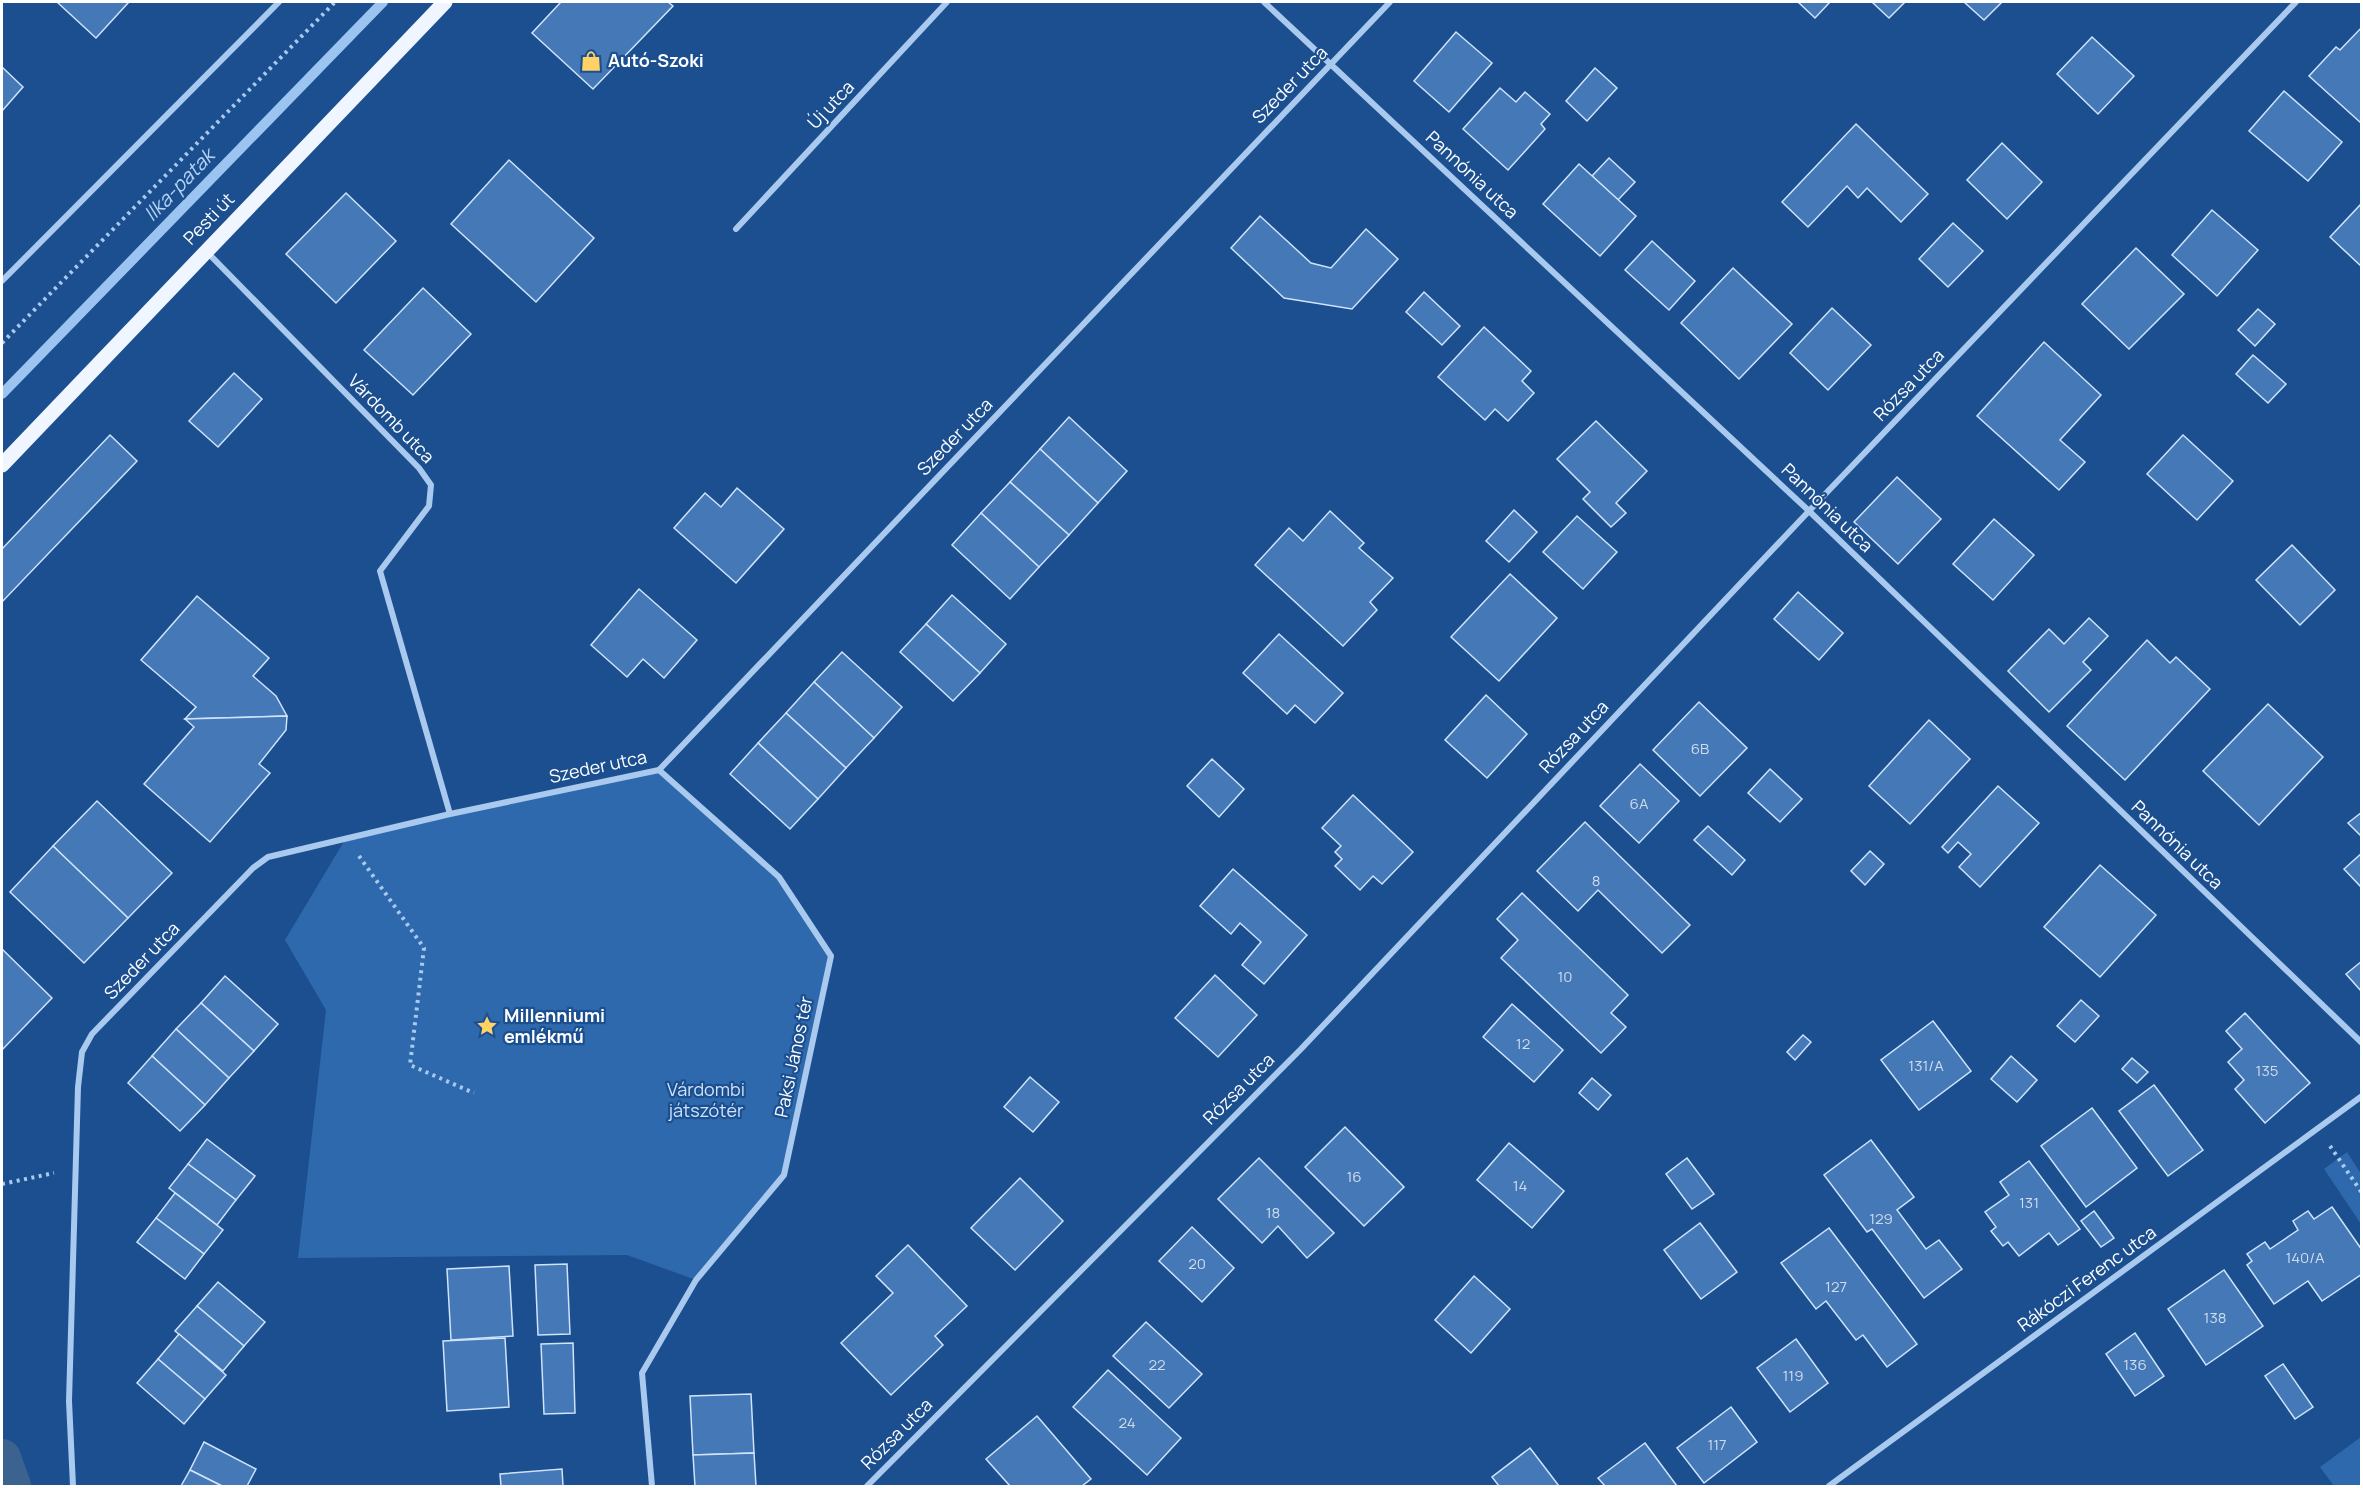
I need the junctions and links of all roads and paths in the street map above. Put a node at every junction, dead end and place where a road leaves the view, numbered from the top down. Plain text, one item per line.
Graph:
1 (279, 2) edge
2 (335, 2) edge
3 (445, 2) edge
4 (947, 2) edge
5 (1264, 2) edge
6 (1390, 2) edge
7 (2296, 2) edge
8 (1331, 63) junction
9 (736, 230) dead end
10 (206, 250) junction
11 (2, 281) edge
12 (2, 343) edge
13 (2, 465) edge
14 (1809, 511) junction
15 (659, 770) junction
16 (450, 814) junction
17 (346, 838) junction
18 (2361, 1043) edge
19 (474, 1093) dead end
20 (2361, 1096) edge
21 (2338, 1158) dead end
22 (77, 1168) junction
23 (2, 1184) edge
24 (2361, 1193) edge
25 (73, 1486) edge
26 (652, 1486) edge
27 (867, 1486) edge
28 (1829, 1486) edge

1 - 11 street
2 - 12 path
3 - 10 main road, Pesti út
4 - 9 street, Új utca
5 - 8 street, Pannónia utca
6 - 8 street, Szeder utca
7 - 14 street, Rózsa utca
8 - 14 street, Pannónia utca
8 - 15 street, Szeder utca
10 - 13 main road, Pesti út
10 - 16 street, Várdomb utca
14 - 18 street, Pannónia utca
14 - 27 street, Rózsa utca
15 - 16 street, Szeder utca
15 - 26 street, Paksi János tér
16 - 17 street, Szeder utca
17 - 19 path
17 - 22 street, Szeder utca
20 - 28 street, Rákóczi Ferenc utca
21 - 24 path
22 - 23 path
22 - 25 street, Szeder utca

